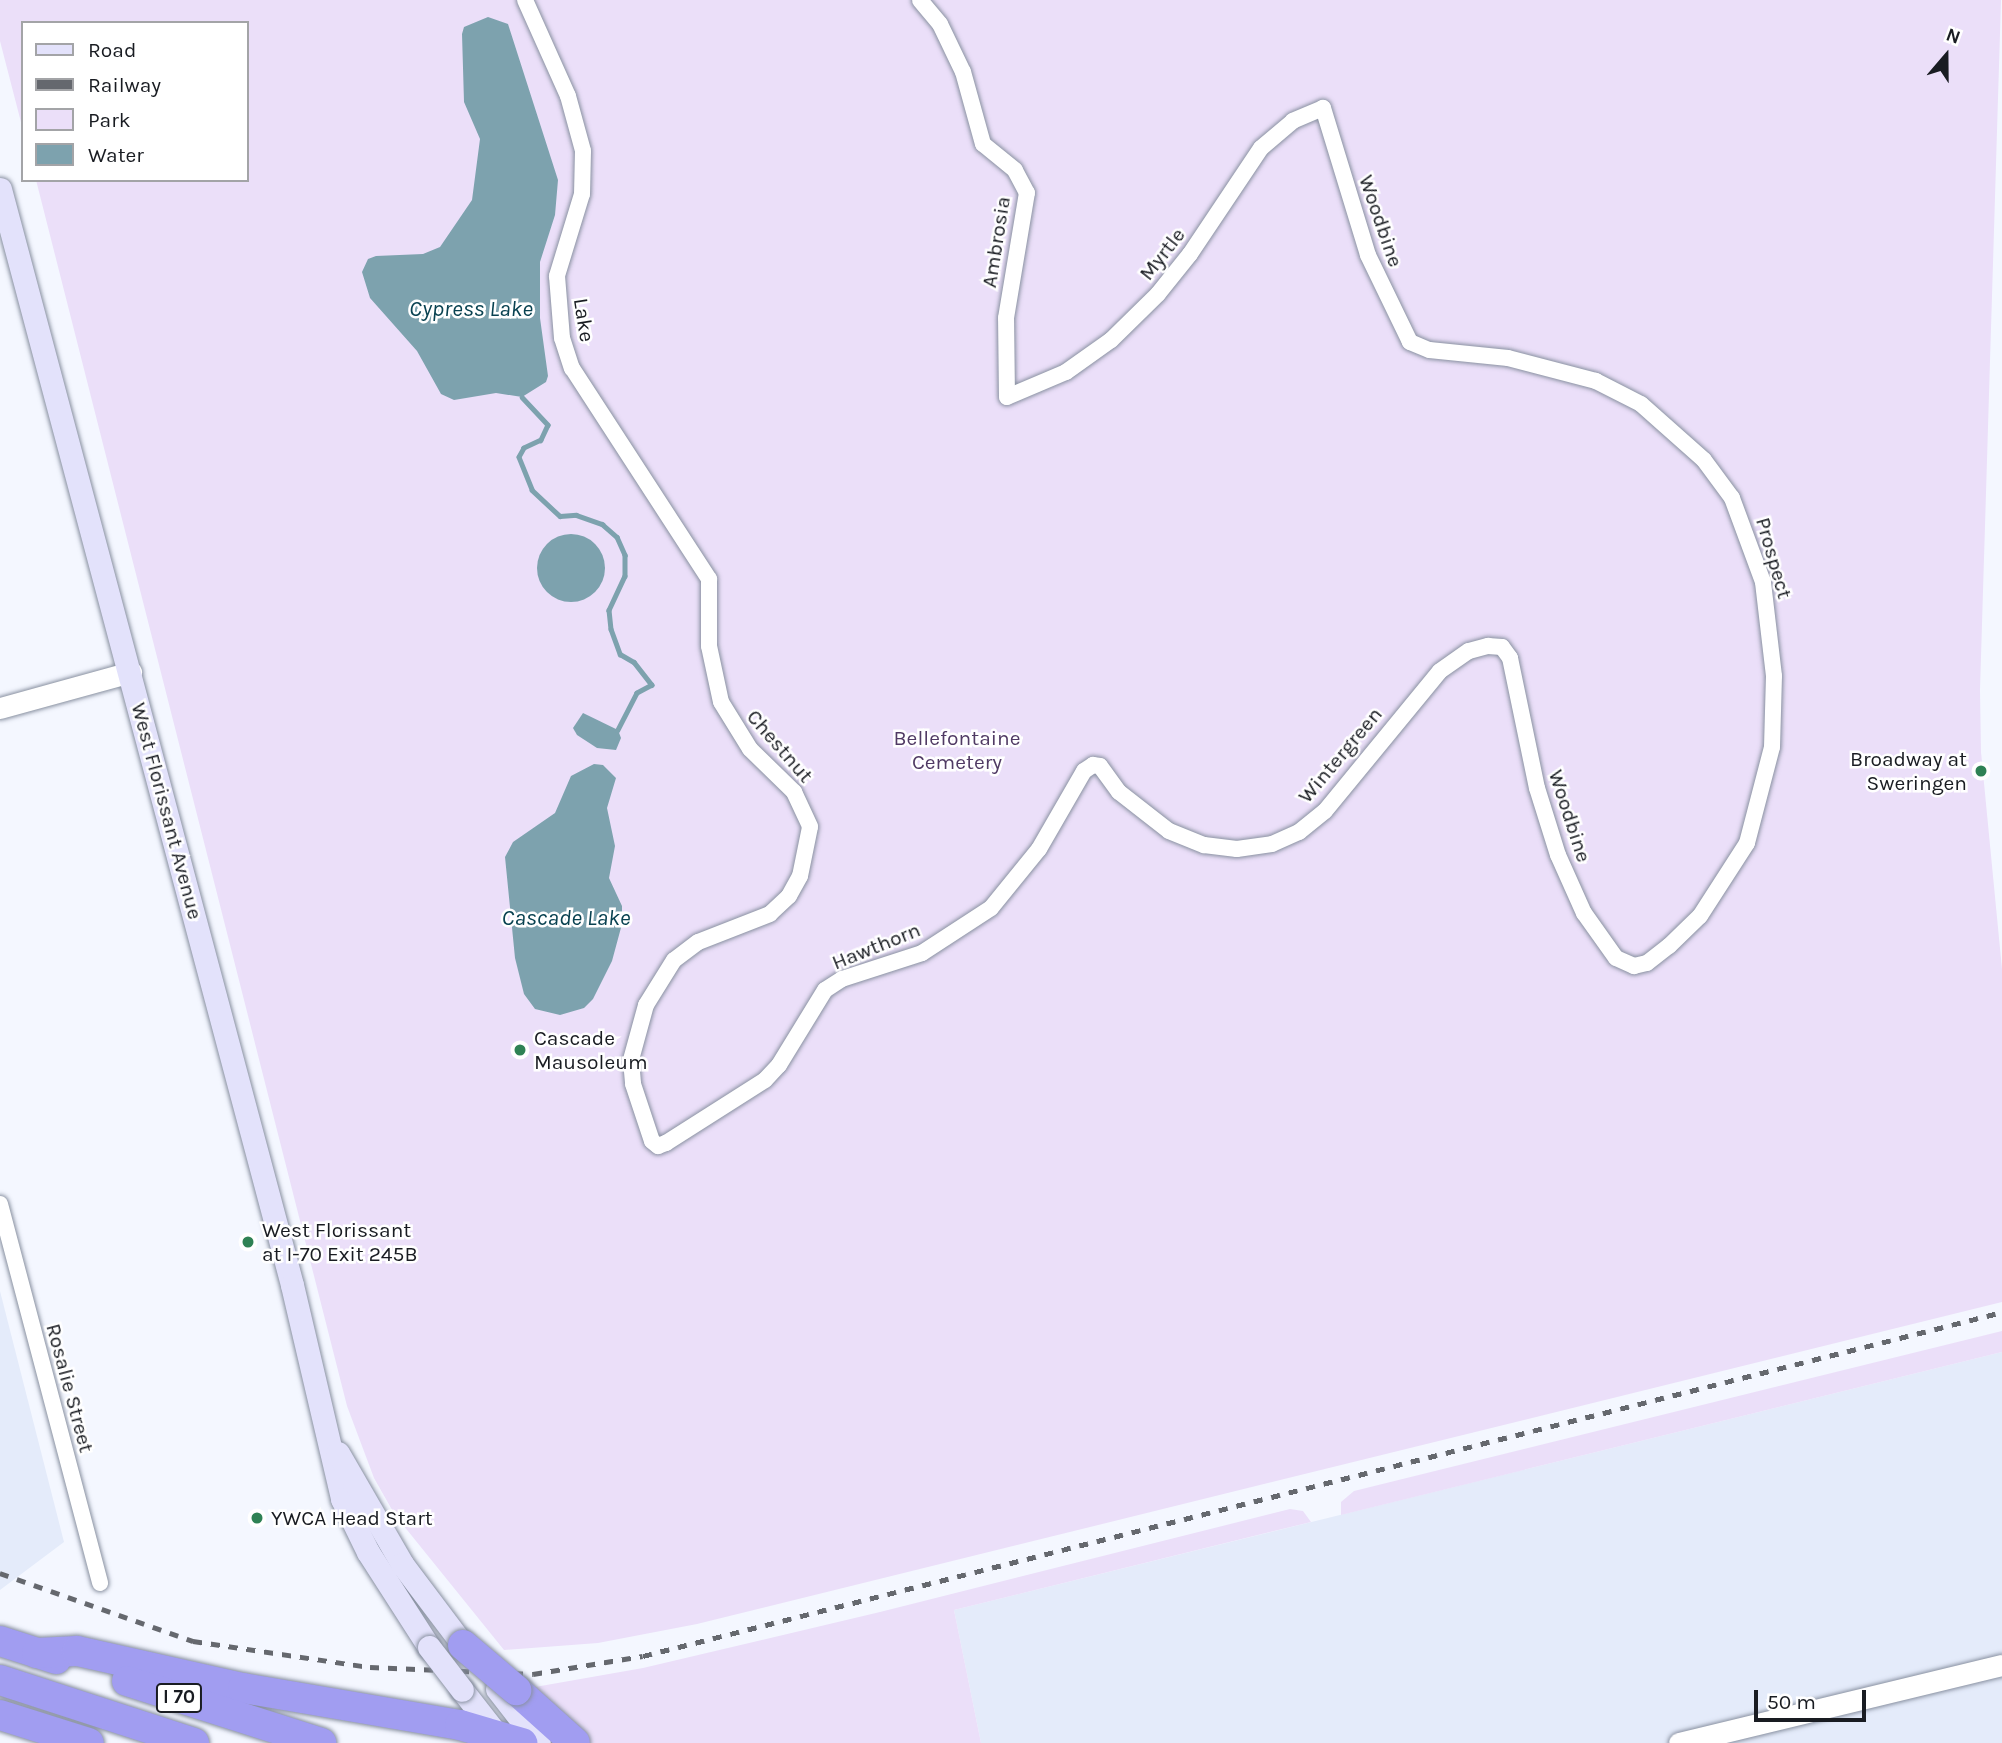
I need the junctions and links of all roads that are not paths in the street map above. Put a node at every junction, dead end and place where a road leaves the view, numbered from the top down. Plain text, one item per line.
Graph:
1 (526, 0) edge
2 (920, 0) edge
3 (1323, 108) joint
4 (0, 189) edge
5 (1410, 342) joint
6 (1007, 397) joint
7 (709, 579) joint
8 (1502, 647) joint
9 (131, 672) junction
10 (0, 708) edge
11 (1093, 765) joint
12 (1647, 964) joint
13 (658, 1146) joint
14 (0, 1204) edge
15 (328, 1435) junction
16 (100, 1583) dead end
17 (0, 1641) edge
18 (463, 1645) joint
19 (37, 1653) junction
20 (2002, 1665) edge
21 (0, 1680) edge
22 (506, 1689) junction
23 (0, 1715) edge
24 (508, 1740) edge
25 (89, 1743) edge
26 (194, 1743) edge
27 (321, 1743) edge
28 (539, 1743) edge
29 (575, 1743) edge
30 (1679, 1743) edge

1 - 7 street, Lake
2 - 6 street, Ambrosia
3 - 5 street, Woodbine
3 - 6 street, Myrtle
4 - 9 main road, West Florissant Avenue
5 - 12 street, Prospect
7 - 13 street, Chestnut
8 - 11 street, Wintergreen
8 - 12 street, Woodbine
9 - 10 street
9 - 15 main road, West Florissant Avenue
11 - 13 street, Hawthorn
14 - 16 street, Rosalie Street
15 - 18 main road, West Florissant Avenue
15 - 24 main road, West Florissant Avenue, bridge
17 - 19 highway, I 70
18 - 22 highway, bridge
19 - 24 highway
19 - 27 highway, I 70
20 - 30 street
21 - 26 highway
22 - 28 main road
22 - 29 highway
23 - 25 highway

